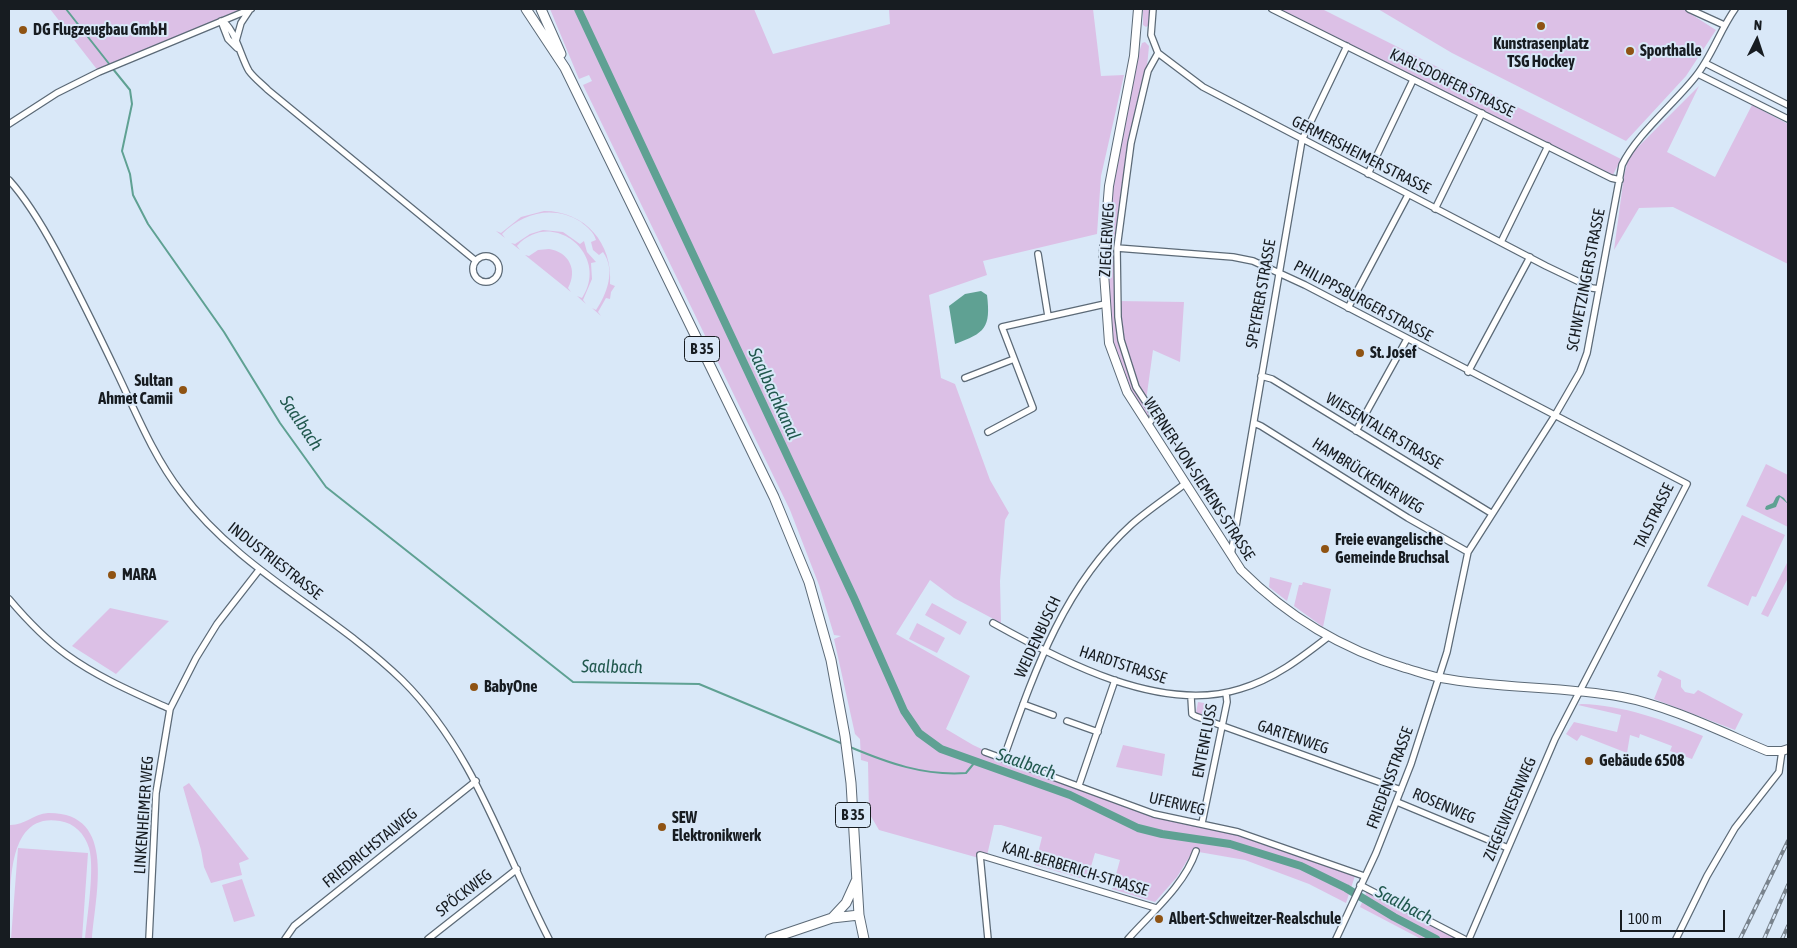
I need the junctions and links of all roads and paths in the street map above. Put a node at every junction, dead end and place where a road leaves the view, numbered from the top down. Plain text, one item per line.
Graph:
1 (251, 9) edge
2 (526, 9) edge
3 (541, 9) edge
4 (1138, 9) edge
5 (1153, 9) edge
6 (1272, 9) edge
7 (1689, 9) edge
8 (1735, 9) edge
9 (1696, 10) edge
10 (221, 21) junction
11 (1724, 25) junction
12 (1137, 33) junction
13 (1151, 35) junction
14 (236, 42) junction
15 (1347, 46) junction
16 (238, 48) junction
17 (1158, 53) junction
18 (1705, 63) junction
19 (565, 68) junction
20 (1698, 74) junction
21 (1413, 80) junction
22 (1788, 105) edge
23 (1482, 113) junction
24 (1788, 119) edge
25 (15, 120) junction
26 (9, 124) edge
27 (9, 129) edge
28 (1302, 140) junction
29 (1548, 146) junction
30 (1368, 174) junction
31 (9, 180) edge
32 (1620, 180) junction
33 (1408, 195) junction
34 (1435, 209) junction
35 (1501, 242) junction
36 (1117, 248) junction
37 (1038, 254) dead end
38 (1530, 257) junction
39 (476, 261) junction
40 (1279, 273) junction
41 (1599, 289) junction
42 (1105, 304) junction
43 (1348, 308) junction
44 (1048, 316) junction
45 (1407, 339) junction
46 (1014, 360) junction
47 (1468, 372) junction
48 (1262, 376) junction
49 (966, 378) dead end
50 (1554, 417) junction
51 (1254, 423) junction
52 (1148, 425) junction
53 (1356, 431) junction
54 (988, 432) dead end
55 (1186, 483) junction
56 (1491, 513) junction
57 (1468, 552) junction
58 (1230, 556) junction
59 (259, 570) junction
60 (9, 599) edge
61 (993, 623) dead end
62 (1328, 637) junction
63 (1043, 651) junction
64 (1439, 678) junction
65 (1115, 680) junction
66 (1581, 692) junction
67 (1226, 693) junction
68 (1192, 697) junction
69 (1023, 704) junction
70 (170, 709) junction
71 (1053, 715) dead end
72 (1067, 721) dead end
73 (1222, 726) junction
74 (1098, 732) junction
75 (1785, 750) edge
76 (985, 752) dead end
77 (1004, 757) junction
78 (476, 781) junction
79 (1079, 785) junction
80 (1401, 790) junction
81 (1397, 802) junction
82 (1202, 823) junction
83 (1508, 848) junction
84 (1196, 851) dead end
85 (516, 869) junction
86 (1364, 876) junction
87 (857, 879) junction
88 (1359, 887) junction
89 (1156, 908) junction
90 (859, 915) junction
91 (832, 918) junction
92 (149, 939) edge
93 (285, 939) edge
94 (428, 939) edge
95 (549, 939) edge
96 (770, 939) edge
97 (864, 939) edge
98 (988, 939) edge
99 (1128, 939) edge
100 (1336, 939) edge
101 (1464, 939) edge
102 (1469, 939) edge
103 (1676, 939) edge

1 - 10 street
1 - 14 street
2 - 19 main road, B 35
3 - 19 main road, B 35
4 - 12 main road, WERNER-VON-SIEMENS-STRASSE
5 - 13 street
6 - 15 street, KARLSDORFER STRASSE
7 - 9 street
8 - 11 street, SCHWETZINGER STRASSE
9 - 11 street
10 - 14 street
10 - 16 street
10 - 25 street
11 - 18 street, SCHWETZINGER STRASSE
12 - 13 street
12 - 42 main road, WERNER-VON-SIEMENS-STRASSE
13 - 17 street
14 - 16 street
15 - 21 street, KARLSDORFER STRASSE
15 - 28 street, SPEYERER STRASSE
16 - 39 street
17 - 28 street, GERMERSHEIMER STRASSE
17 - 36 street, ZIEGLERWEG
18 - 20 street, SCHWETZINGER STRASSE
18 - 22 street
19 - 87 main road, B 35
20 - 24 street
20 - 32 street, SCHWETZINGER STRASSE
21 - 23 street, KARLSDORFER STRASSE
21 - 30 street
23 - 29 street, KARLSDORFER STRASSE
23 - 34 street
25 - 26 street
25 - 27 street
28 - 30 street, GERMERSHEIMER STRASSE
28 - 40 street, SPEYERER STRASSE
29 - 32 street, KARLSDORFER STRASSE
29 - 35 street
30 - 33 street, GERMERSHEIMER STRASSE
31 - 59 street, INDUSTRIESTRASSE
32 - 41 street, SCHWETZINGER STRASSE
33 - 34 street, GERMERSHEIMER STRASSE
33 - 43 street
34 - 35 street, GERMERSHEIMER STRASSE
35 - 38 street, GERMERSHEIMER STRASSE
36 - 40 street, PHILIPPSBURGER STRASSE
36 - 52 street, ZIEGLERWEG
37 - 44 street
38 - 41 street, GERMERSHEIMER STRASSE
38 - 47 street
39 - 39 street
40 - 43 street, PHILIPPSBURGER STRASSE
40 - 48 street, SPEYERER STRASSE
41 - 50 street, SCHWETZINGER STRASSE
42 - 44 street
42 - 52 main road, WERNER-VON-SIEMENS-STRASSE
43 - 45 street, PHILIPPSBURGER STRASSE
44 - 46 street
45 - 47 street, PHILIPPSBURGER STRASSE
45 - 53 street
46 - 49 street
46 - 54 street
47 - 50 street, PHILIPPSBURGER STRASSE
48 - 51 street, SPEYERER STRASSE
48 - 53 street, WIESENTALER STRASSE
50 - 56 street, SCHWETZINGER STRASSE
50 - 66 street, TALSTRASSE
51 - 57 street, HAMBRÜCKENER WEG
51 - 58 street, SPEYERER STRASSE
52 - 55 main road, WERNER-VON-SIEMENS-STRASSE
53 - 56 street, WIESENTALER STRASSE
55 - 58 main road, WERNER-VON-SIEMENS-STRASSE
55 - 63 street, WEIDENBUSCH
56 - 57 street, SCHWETZINGER STRASSE
57 - 64 street, SCHWETZINGER STRASSE
58 - 62 main road, WERNER-VON-SIEMENS-STRASSE
59 - 70 street, LINKENHEIMER WEG
59 - 78 street, INDUSTRIESTRASSE
60 - 70 street
61 - 63 street, HARDTSTRASSE
62 - 64 main road, WERNER-VON-SIEMENS-STRASSE
62 - 67 street, HARDTSTRASSE
63 - 65 street, HARDTSTRASSE
63 - 69 street, WEIDENBUSCH
64 - 66 main road, WERNER-VON-SIEMENS-STRASSE
64 - 80 street, FRIEDENSSTRASSE
65 - 68 street, HARDTSTRASSE
65 - 74 street
66 - 75 main road, WERNER-VON-SIEMENS-STRASSE
66 - 83 street, ZIEGELWIESENWEG
67 - 68 street, HARDTSTRASSE
67 - 73 street, ENTENFLUSS
68 - 73 street, GARTENWEG
69 - 71 street
69 - 77 street, WEIDENBUSCH
70 - 92 street, LINKENHEIMER WEG
72 - 74 street
73 - 80 street, GARTENWEG
73 - 82 street, ENTENFLUSS
74 - 79 street
75 - 103 street
76 - 77 street, UFERWEG
77 - 79 street, UFERWEG
78 - 85 street, INDUSTRIESTRASSE
78 - 93 street, FRIEDRICHSTALWEG
79 - 82 street, UFERWEG
80 - 81 street, FRIEDENSSTRASSE
81 - 83 street, ROSENWEG
81 - 86 street, FRIEDENSSTRASSE
82 - 86 street, UFERWEG
83 - 102 street, ZIEGELWIESENWEG
84 - 89 street
85 - 94 street, SPÖCKWEG
85 - 95 street, INDUSTRIESTRASSE
86 - 88 street, FRIEDENSSTRASSE
87 - 90 main road, B 35
87 - 91 main road, B 35
88 - 100 street, FRIEDENSSTRASSE
88 - 101 street
89 - 98 street, KARL-BERBERICH-STRASSE
89 - 99 street
90 - 91 main road
90 - 97 main road, B 35
91 - 96 main road

